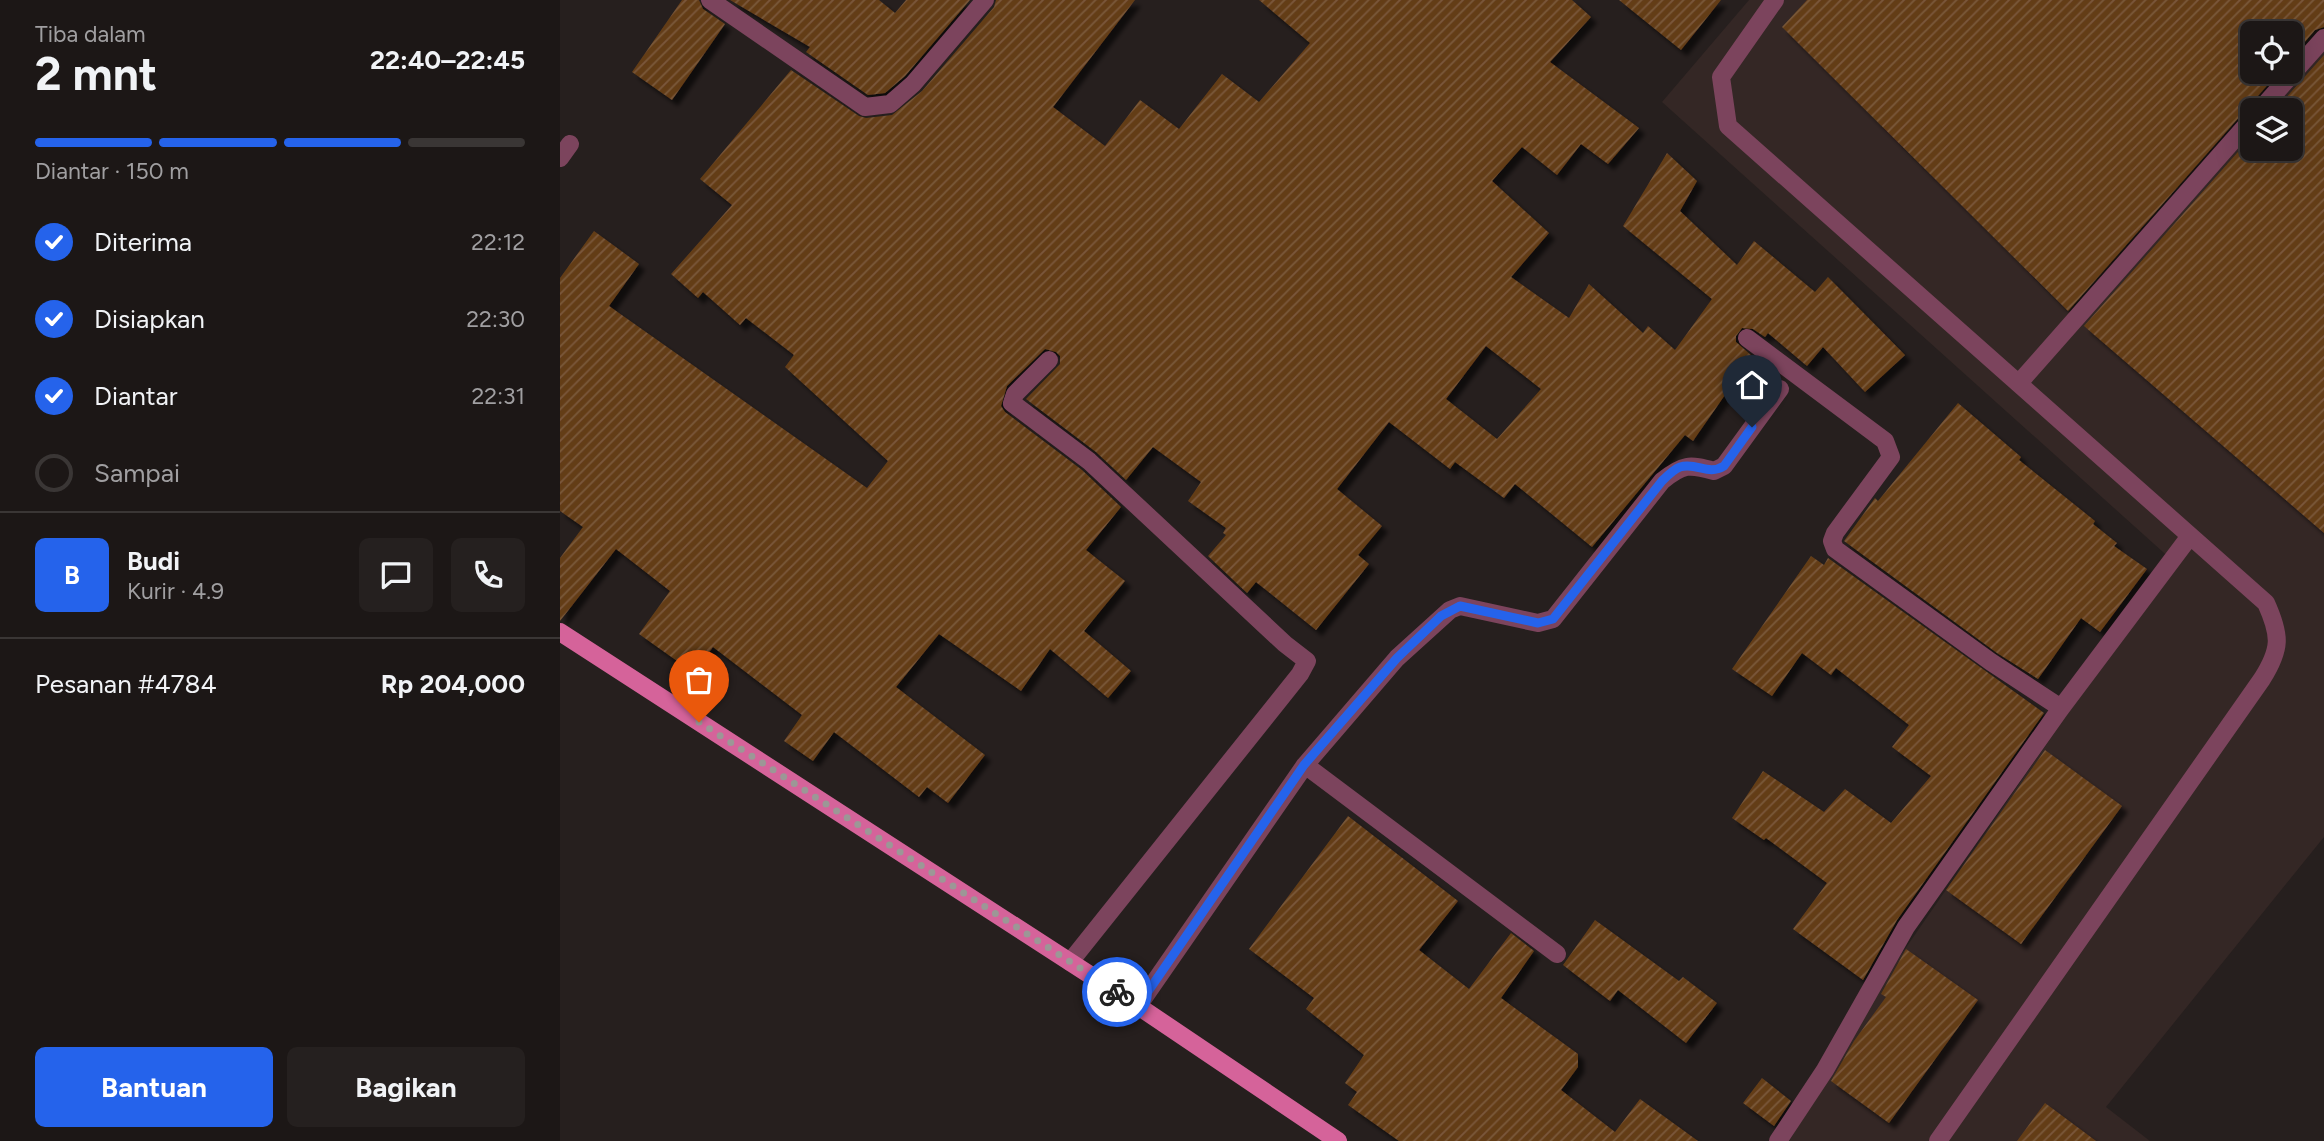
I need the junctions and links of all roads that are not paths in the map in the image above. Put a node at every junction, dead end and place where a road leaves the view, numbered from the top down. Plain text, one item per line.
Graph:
1 (710, 0) edge
2 (985, 0) edge
3 (1775, 0) edge
4 (2324, 38) edge
5 (2271, 98) edge
6 (2240, 133) edge
7 (1746, 338) dead end
8 (1049, 360) dead end
9 (2019, 383) junction
10 (1780, 389) dead end
11 (2190, 536) junction
12 (560, 632) edge
13 (2061, 708) junction
14 (1304, 765) junction
15 (1557, 954) dead end
16 (1070, 962) junction
17 (1138, 1006) junction
18 (1338, 1141) edge
19 (1778, 1141) edge
20 (1938, 1141) edge

1 - 2 street
3 - 9 street
4 - 5 street
6 - 9 street
7 - 13 street
8 - 16 street
9 - 11 street
10 - 14 street
11 - 13 street
11 - 20 street
12 - 16 main road
13 - 19 street
14 - 15 street
14 - 17 street
16 - 17 main road
17 - 18 main road

